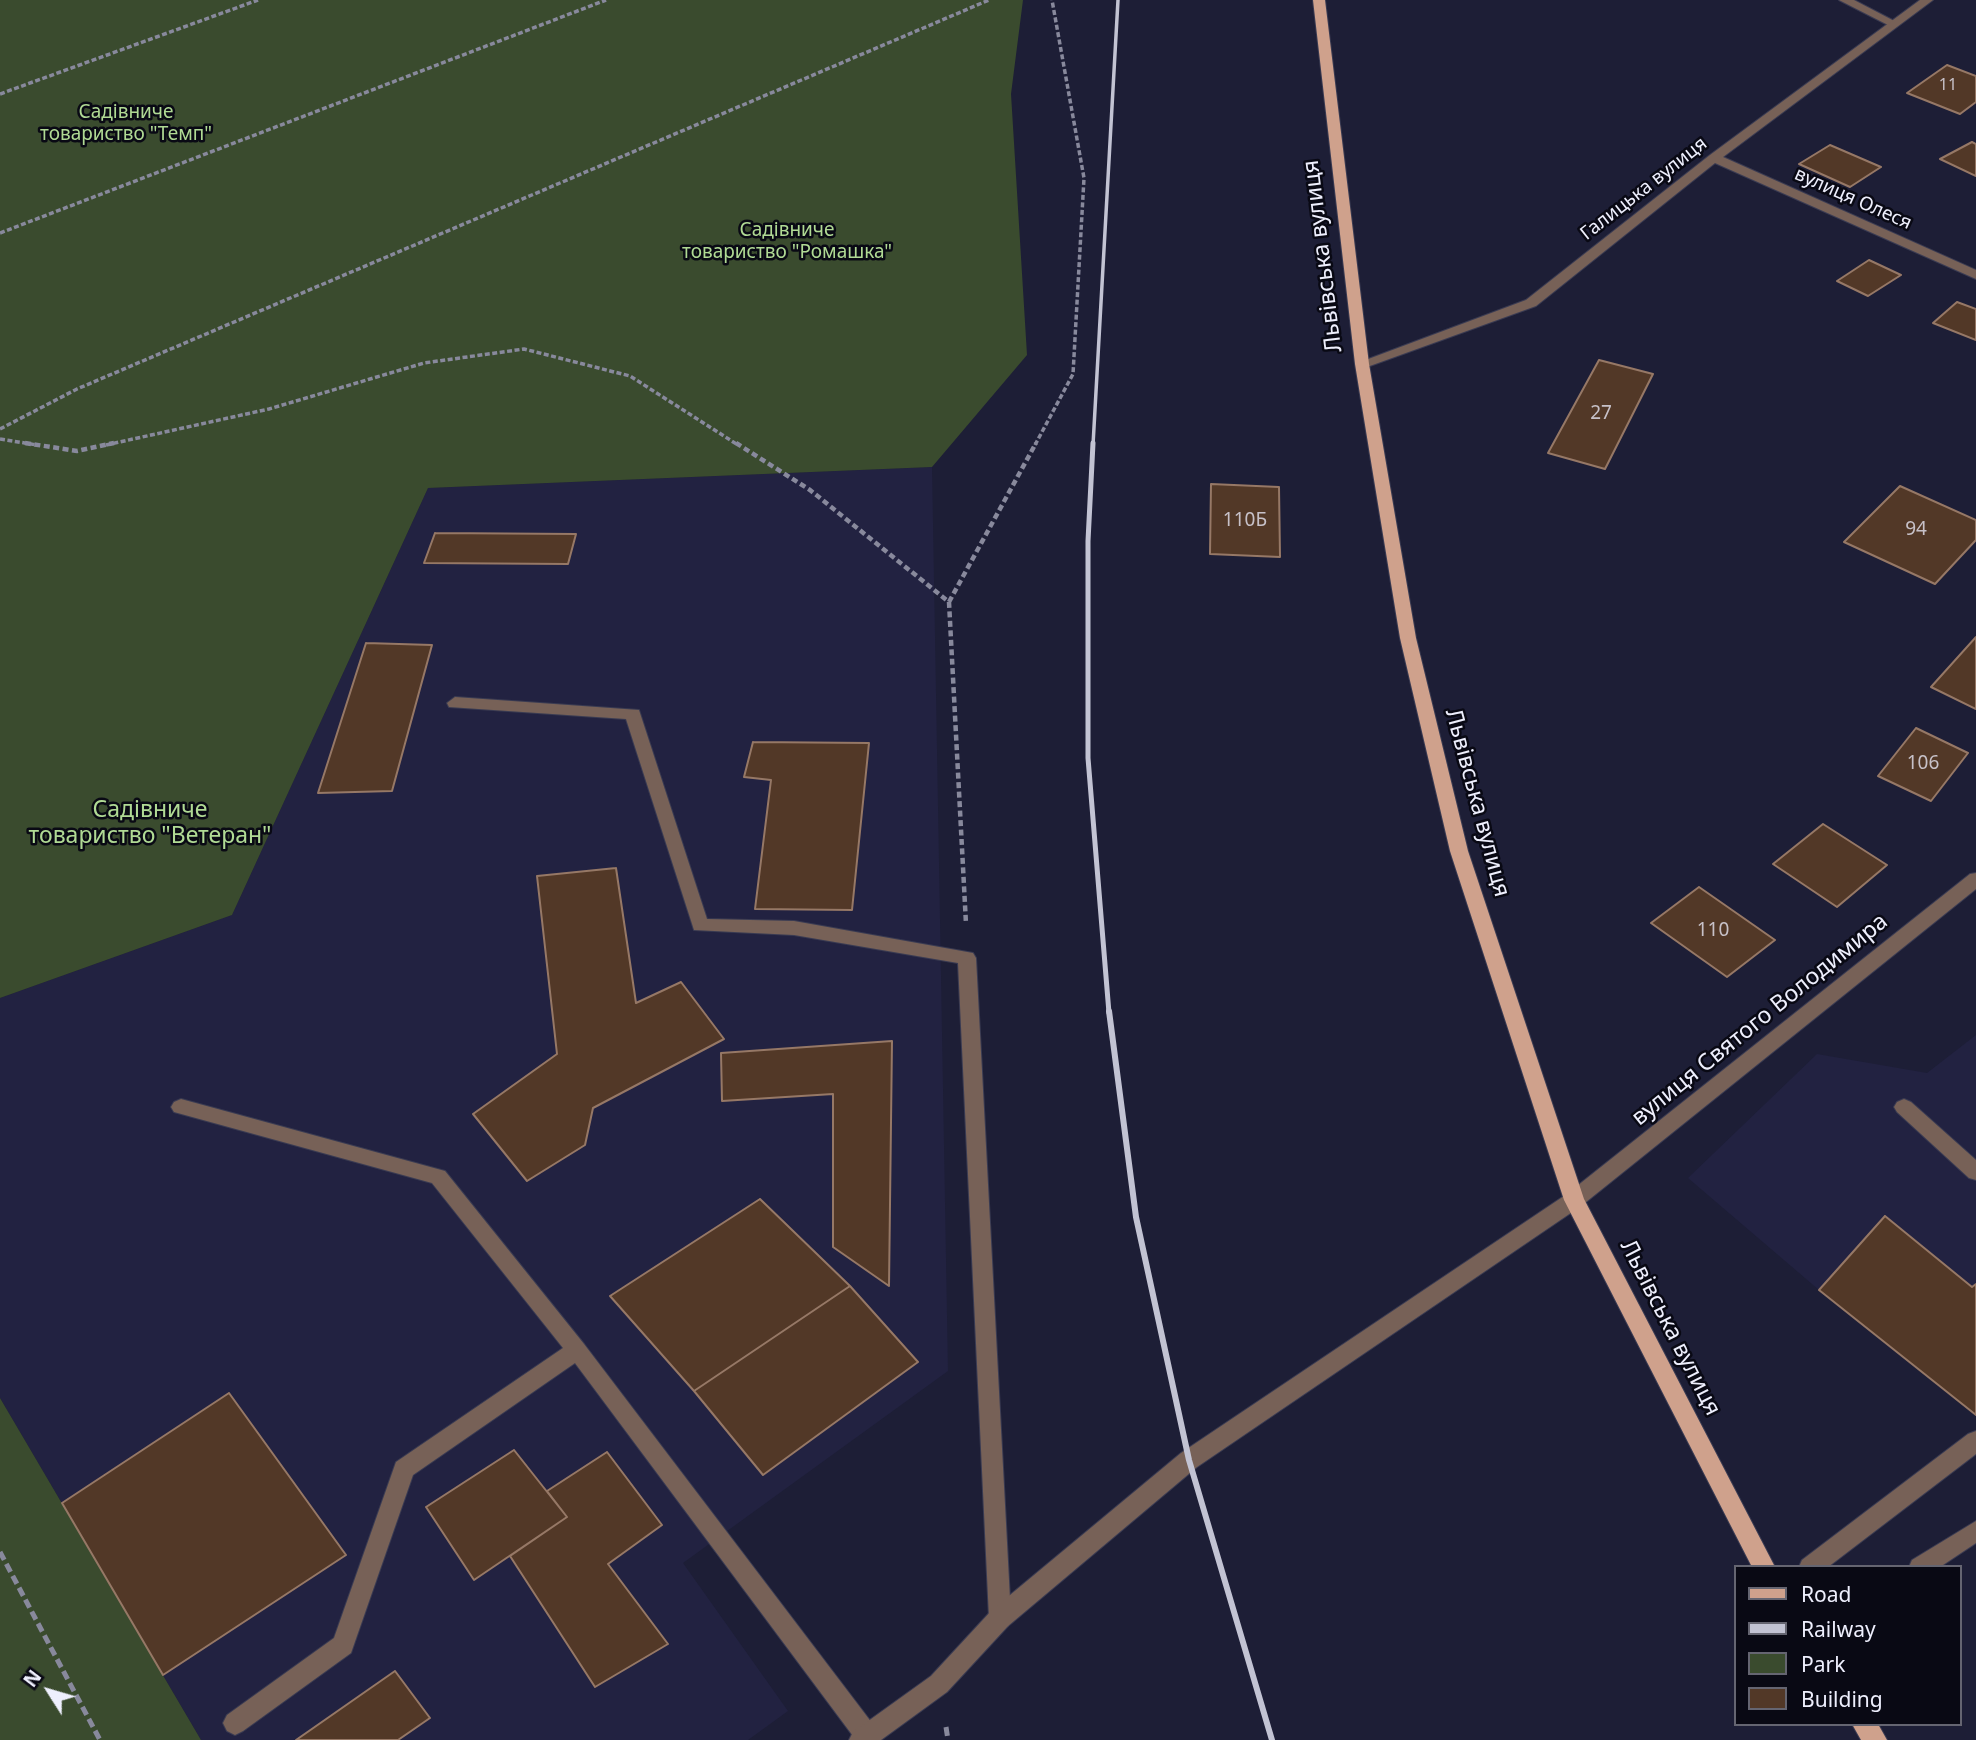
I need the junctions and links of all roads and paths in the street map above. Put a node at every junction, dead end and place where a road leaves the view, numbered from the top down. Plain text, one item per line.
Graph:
1 (258, 0) edge
2 (606, 0) edge
3 (989, 0) edge
4 (1052, 0) edge
5 (1319, 0) edge
6 (1844, 0) edge
7 (1927, 0) edge
8 (1894, 24) junction
9 (0, 94) edge
10 (1714, 158) junction
11 (0, 233) edge
12 (1976, 275) edge
13 (1362, 364) junction
14 (0, 429) edge
15 (0, 439) edge
16 (949, 602) junction
17 (455, 703) dead end
18 (1976, 879) edge
19 (967, 958) junction
20 (181, 1107) dead end
21 (1904, 1107) dead end
22 (1976, 1172) edge
23 (1574, 1200) junction
24 (577, 1350) junction
25 (1976, 1441) edge
26 (1976, 1531) edge
27 (0, 1552) edge
28 (1763, 1565) edge
29 (1813, 1565) edge
30 (1923, 1565) edge
31 (1000, 1618) junction
32 (235, 1723) dead end
33 (864, 1738) edge
34 (100, 1740) edge

1 - 9 path
2 - 11 path
3 - 14 path
4 - 16 path
5 - 13 main road, Львівська вулиця
6 - 8 street
7 - 8 street, Галицька вулиця
8 - 10 street, Галицька вулиця
10 - 12 street, вулиця Олеся
10 - 13 street, Галицька вулиця
13 - 23 main road, Львівська вулиця
15 - 16 path
16 - 19 path
17 - 19 street
18 - 23 street, вулиця Святого Володимира
19 - 31 street
20 - 24 street
21 - 22 street
23 - 28 main road, Львівська вулиця
23 - 31 street, вулиця Святого Володимира
24 - 32 street
24 - 33 street
25 - 29 street
26 - 30 street
27 - 34 path
31 - 33 street, вулиця Святого Володимира

